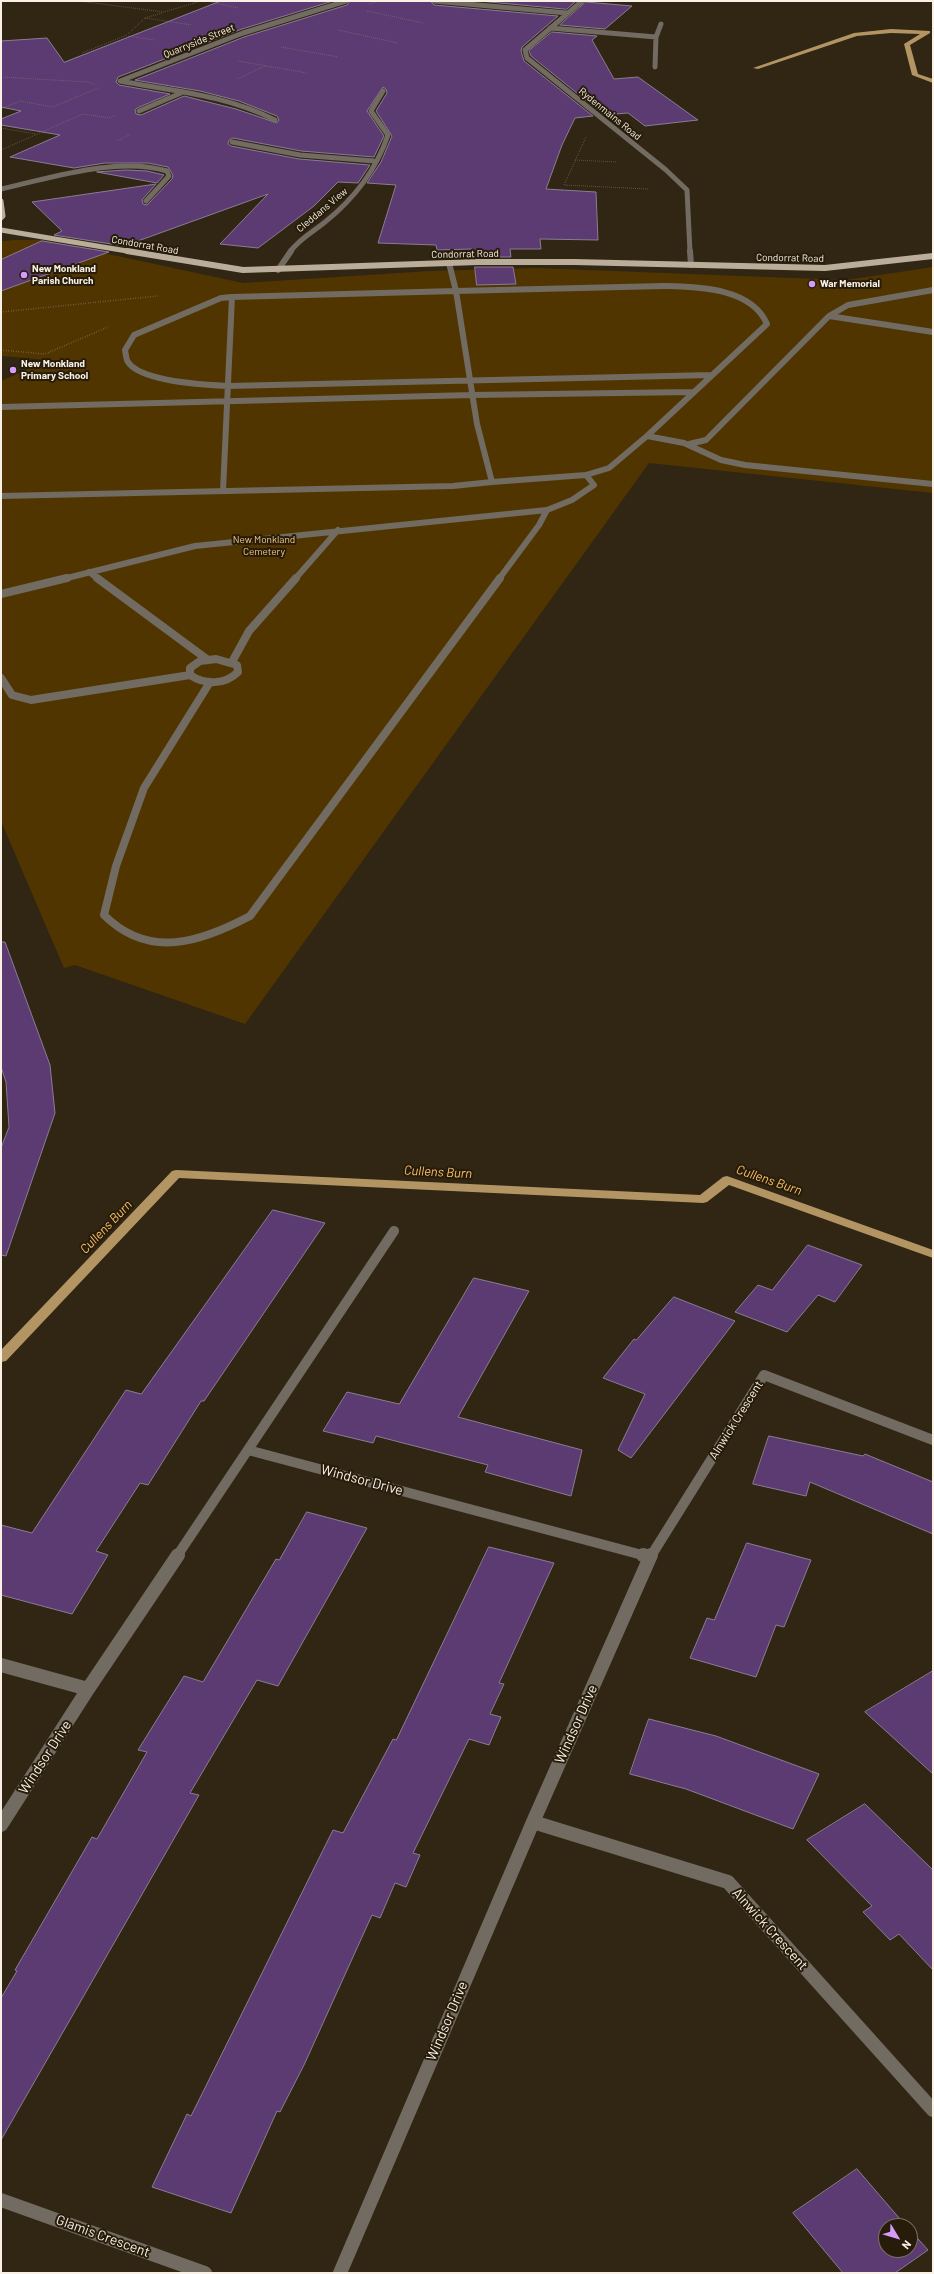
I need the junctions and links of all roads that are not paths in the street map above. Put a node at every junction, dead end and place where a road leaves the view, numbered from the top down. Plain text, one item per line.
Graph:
1 (346, 1) edge
2 (434, 1) edge
3 (582, 1) edge
4 (453, 2) edge
5 (567, 13) junction
6 (661, 24) dead end
7 (550, 28) junction
8 (656, 37) junction
9 (655, 67) dead end
10 (383, 91) dead end
11 (182, 92) junction
12 (139, 111) road end
13 (275, 120) dead end
14 (232, 142) dead end
15 (374, 161) junction
16 (1, 189) edge
17 (1, 201) edge
18 (146, 201) dead end
19 (1, 218) edge
20 (1, 230) edge
21 (933, 256) edge
22 (448, 263) junction
23 (691, 264) junction
24 (278, 270) junction
25 (933, 290) edge
26 (455, 291) junction
27 (232, 297) junction
28 (829, 316) junction
29 (933, 332) edge
30 (712, 375) junction
31 (470, 380) junction
32 (228, 386) junction
33 (693, 392) junction
34 (472, 396) junction
35 (228, 402) junction
36 (1, 407) edge
37 (647, 436) junction
38 (689, 444) junction
39 (586, 475) junction
40 (492, 482) junction
41 (933, 484) edge
42 (223, 491) junction
43 (1, 496) edge
44 (547, 510) junction
45 (338, 530) junction
46 (89, 572) junction
47 (1, 594) edge
48 (208, 660) junction
49 (232, 662) junction
50 (190, 675) junction
51 (1, 678) edge
52 (210, 682) junction
53 (394, 1230) dead end
54 (933, 1440) edge
55 (248, 1450) junction
56 (650, 1557) junction
57 (1, 1665) edge
58 (88, 1689) junction
59 (533, 1822) junction
60 (1, 1825) edge
61 (933, 2110) edge
62 (1, 2200) edge
63 (205, 2273) edge
64 (340, 2273) edge

1 - 11 street, Quarryside Street
2 - 4 street
3 - 5 street, Rydenmains Road
4 - 5 street
5 - 7 street, Rydenmains Road
6 - 8 street
7 - 8 street
7 - 23 street, Rydenmains Road
8 - 9 street
10 - 15 street, Cleddans View
11 - 12 street
11 - 13 street, Quarryside Street
14 - 15 street
15 - 24 street, Cleddans View
16 - 18 street
17 - 19 main road
20 - 24 main road, Condorrat Road
21 - 23 main road, Condorrat Road
22 - 23 main road, Condorrat Road
22 - 24 main road, Condorrat Road
22 - 26 street
25 - 28 street
26 - 27 street
26 - 30 street
26 - 31 street
27 - 32 street
27 - 32 street
28 - 29 street
28 - 38 street
30 - 31 street
30 - 33 street
31 - 32 street
31 - 34 street
32 - 35 street
33 - 34 street
33 - 37 street
34 - 35 street
34 - 40 street
35 - 36 street
35 - 42 street
37 - 38 street
37 - 39 street
38 - 41 street
39 - 40 street
39 - 44 street
40 - 42 street
42 - 43 street
44 - 45 street
44 - 52 street
45 - 46 street
45 - 49 street
46 - 47 street
46 - 48 street
48 - 49 street
48 - 50 street
49 - 52 street
50 - 51 street
50 - 52 street
53 - 55 street, Windsor Drive
54 - 56 street, Alnwick Crescent
55 - 56 street, Windsor Drive
55 - 58 street, Windsor Drive
56 - 59 street, Windsor Drive
57 - 58 street
58 - 60 street, Windsor Drive
59 - 61 street, Alnwick Crescent
59 - 64 street, Windsor Drive
62 - 63 street, Glamis Crescent

